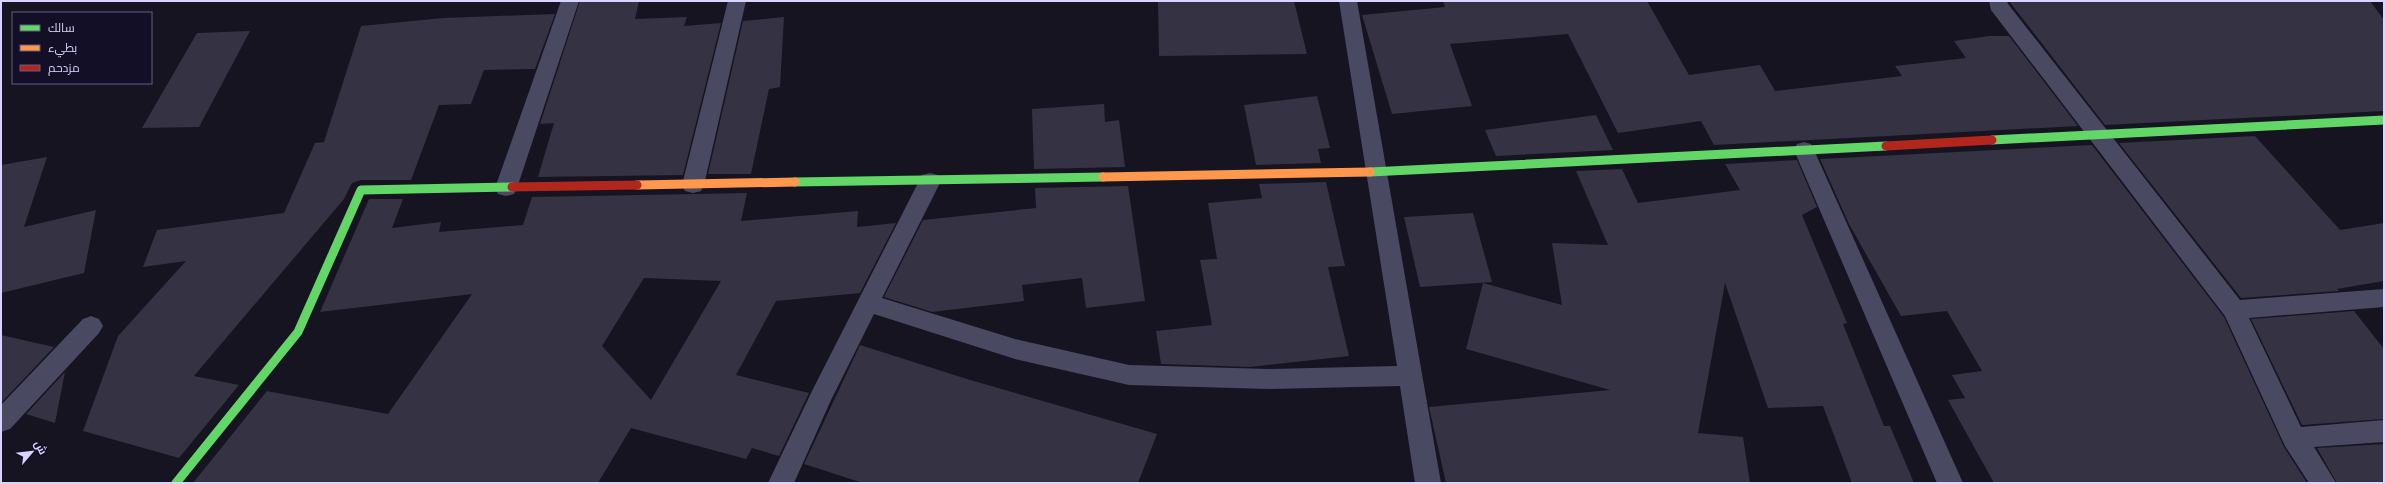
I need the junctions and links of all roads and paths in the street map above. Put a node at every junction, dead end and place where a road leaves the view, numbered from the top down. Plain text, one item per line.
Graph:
1 (570, 1) edge
2 (737, 1) edge
3 (1348, 1) edge
4 (1998, 1) edge
5 (2384, 120) edge
6 (2097, 135) junction
7 (1804, 150) junction
8 (1376, 172) junction
9 (930, 181) junction
10 (693, 185) junction
11 (506, 188) junction
12 (2384, 298) edge
13 (868, 303) junction
14 (2234, 310) junction
15 (91, 326) dead end
16 (1410, 376) junction
17 (1, 421) edge
18 (2384, 431) edge
19 (2294, 438) junction
20 (176, 483) edge
21 (781, 483) edge
22 (1428, 483) edge
23 (1950, 483) edge
24 (2323, 483) edge

1 - 11 street
2 - 10 street
3 - 8 street
4 - 6 street
5 - 6 street
6 - 7 street
6 - 14 street
7 - 8 street
7 - 23 street
8 - 9 street
8 - 16 street
9 - 10 street
9 - 13 street
10 - 11 street
11 - 20 street
12 - 14 street
13 - 16 street
13 - 21 street
14 - 19 street
15 - 17 street
16 - 22 street
18 - 19 street
19 - 24 street

